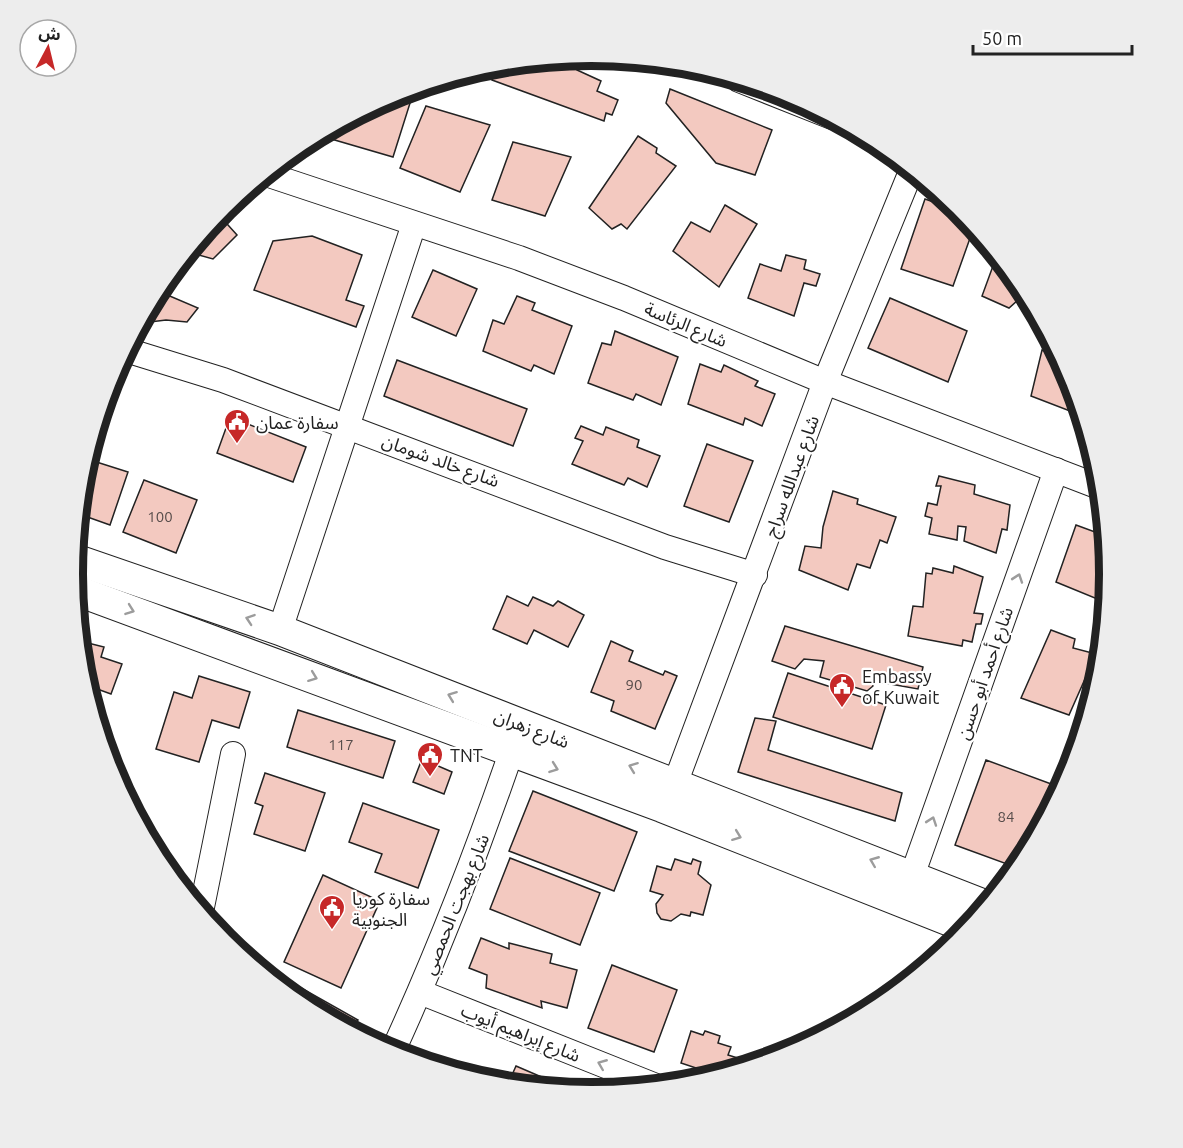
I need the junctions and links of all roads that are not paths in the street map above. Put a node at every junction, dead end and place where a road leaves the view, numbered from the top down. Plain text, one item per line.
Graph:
1 (275, 177) edge
2 (909, 178) edge
3 (414, 224) junction
4 (134, 353) edge
5 (825, 382) junction
6 (349, 426) junction
7 (1056, 471) junction
8 (1091, 484) edge
9 (84, 562) edge
10 (755, 575) junction
11 (84, 593) edge
12 (280, 630) junction
13 (511, 753) junction
14 (233, 754) dead end
15 (675, 784) junction
16 (912, 876) junction
17 (203, 901) edge
18 (978, 903) edge
19 (959, 924) edge
20 (420, 992) junction
21 (397, 1043) edge
22 (640, 1080) edge

1 - 3 street, شارع الرئاسة
2 - 5 street, شارع عبدالله سراج
3 - 5 street, شارع الرئاسة
3 - 6 street
4 - 6 street, شارع خالد شومان
5 - 7 street, شارع الرئاسة
5 - 10 street, شارع عبدالله سراج
6 - 10 street, شارع خالد شومان
6 - 12 street
7 - 8 street, شارع الرئاسة
16 -> 7 street, شارع أحمد أبو حسن
12 -> 9 main road, شارع زهران
10 - 15 street, شارع عبدالله سراج
11 -> 13 main road, شارع زهران
15 -> 12 main road, شارع زهران
13 -> 19 main road, شارع زهران
13 - 20 street, شارع بهجت الحمصي
14 - 17 street
16 -> 15 main road, شارع زهران
16 - 18 main road, شارع زهران
20 - 21 street, شارع بهجت الحمصي
22 -> 20 street, شارع إبراهيم أيوب

